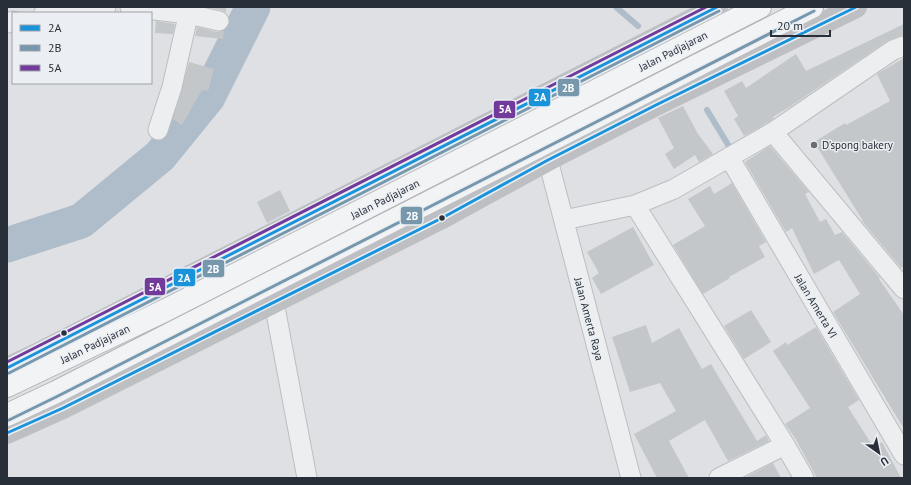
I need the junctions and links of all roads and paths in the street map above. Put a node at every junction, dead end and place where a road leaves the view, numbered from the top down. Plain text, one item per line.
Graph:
1 (106, 7) edge
2 (130, 7) edge
3 (717, 7) edge
4 (760, 7) edge
5 (812, 7) edge
6 (856, 7) edge
7 (189, 11) edge
8 (54, 12) edge
9 (219, 21) dead end
10 (904, 46) edge
11 (158, 130) dead end
12 (773, 132) junction
13 (729, 157) junction
14 (548, 160) junction
15 (635, 205) junction
16 (564, 220) junction
17 (904, 289) edge
18 (162, 302) junction
19 (274, 302) junction
20 (7, 368) edge
21 (7, 386) edge
22 (7, 415) edge
23 (7, 433) edge
24 (785, 444) junction
25 (904, 455) edge
26 (307, 478) edge
27 (631, 478) edge
28 (719, 478) edge
29 (804, 478) edge

1 - 8 street
2 - 7 street
3 - 18 street
4 - 18 highway, Jalan Padjajaran
5 - 22 highway, Jalan Padjajaran
6 - 14 street
7 - 9 street
7 - 11 street
10 - 12 street
12 - 13 street
12 - 17 street
13 - 15 street
13 - 25 street, Jalan Amerta VI
14 - 16 street, Jalan Amerta Raya
14 - 19 street
15 - 16 street
15 - 24 street
16 - 27 street, Jalan Amerta Raya
18 - 20 street
18 - 21 highway, Jalan Padjajaran
19 - 23 street
19 - 26 street
24 - 28 street
24 - 29 street

